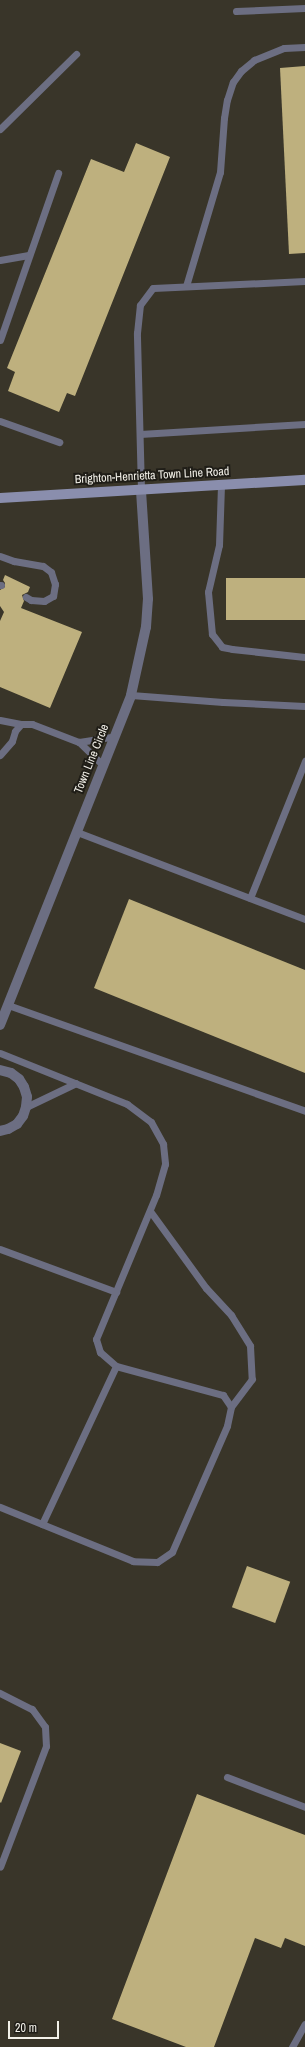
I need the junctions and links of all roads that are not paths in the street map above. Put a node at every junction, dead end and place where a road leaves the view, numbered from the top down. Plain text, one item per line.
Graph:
1 (305, 8) edge
2 (236, 11) dead end
3 (305, 47) edge
4 (76, 54) dead end
5 (0, 129) edge
6 (58, 173) dead end
7 (29, 255) junction
8 (0, 260) edge
9 (305, 281) edge
10 (186, 286) junction
11 (3, 320) edge
12 (0, 340) edge
13 (0, 421) edge
14 (305, 424) edge
15 (140, 434) junction
16 (59, 442) dead end
17 (305, 480) edge
18 (220, 485) junction
19 (141, 490) junction
20 (0, 498) edge
21 (0, 556) edge
22 (26, 597) dead end
23 (305, 657) edge
24 (131, 695) junction
25 (305, 706) edge
26 (0, 720) edge
27 (21, 724) junction
28 (115, 736) junction
29 (79, 742) junction
30 (0, 755) edge
31 (305, 761) edge
32 (103, 765) junction
33 (77, 832) junction
34 (250, 898) junction
35 (305, 919) edge
36 (8, 1005) junction
37 (0, 1025) edge
38 (0, 1052) edge
39 (0, 1070) edge
40 (76, 1083) junction
41 (26, 1107) junction
42 (305, 1111) edge
43 (0, 1131) edge
44 (150, 1211) junction
45 (0, 1249) edge
46 (116, 1292) junction
47 (116, 1366) junction
48 (231, 1407) junction
49 (0, 1507) edge
50 (42, 1524) junction
51 (0, 1693) edge
52 (227, 1777) dead end
53 (305, 1807) edge
54 (0, 1867) edge
55 (305, 2024) edge
56 (292, 2047) edge

1 - 2 lane
3 - 10 lane
4 - 5 lane
6 - 7 lane
7 - 8 lane
7 - 11 lane
9 - 10 lane
10 - 15 lane
11 - 12 lane
13 - 16 lane
14 - 15 lane
15 - 19 lane
17 - 18 street, Brighton-Henrietta Town Line Road
18 - 19 street, Brighton-Henrietta Town Line Road
18 - 23 lane
19 - 20 street, Brighton-Henrietta Town Line Road
19 - 24 street, Town Line Circle
21 - 22 lane
24 - 25 lane
24 - 28 street, Town Line Circle
26 - 27 lane
27 - 29 lane
27 - 30 lane
28 - 29 lane
28 - 32 street, Town Line Circle
29 - 32 lane
31 - 34 lane
32 - 33 street, Town Line Circle
33 - 34 lane
33 - 36 street, Town Line Circle
34 - 35 lane
36 - 37 street, Town Line Circle
36 - 42 lane
38 - 40 lane
39 - 41 street
40 - 41 lane
40 - 44 lane
41 - 43 street
44 - 46 lane
44 - 48 lane
45 - 46 lane
46 - 47 lane
47 - 48 lane
47 - 50 lane
48 - 50 lane
49 - 50 lane
51 - 54 lane
52 - 53 lane
55 - 56 lane

